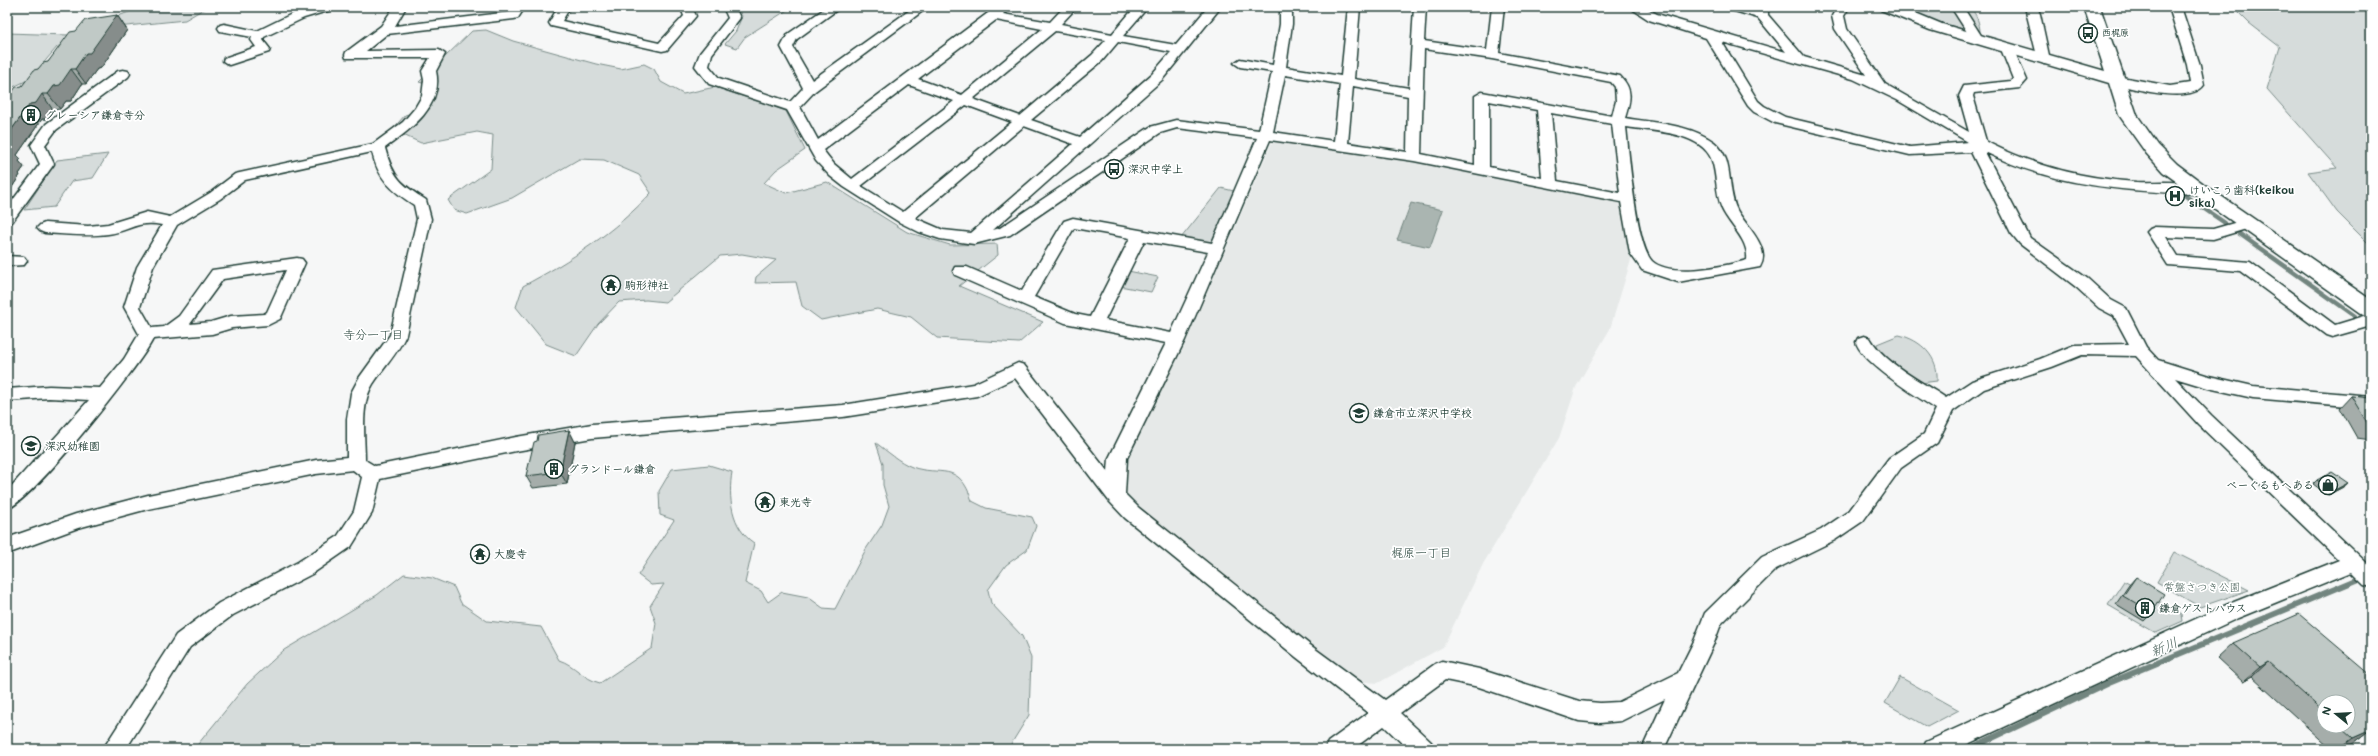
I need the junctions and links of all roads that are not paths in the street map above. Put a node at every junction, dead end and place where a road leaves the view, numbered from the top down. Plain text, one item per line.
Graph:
1 (327, 7) edge
2 (400, 7) edge
3 (458, 7) edge
4 (519, 7) edge
5 (564, 7) edge
6 (681, 7) edge
7 (729, 7) edge
8 (835, 7) edge
9 (919, 7) edge
10 (1071, 7) edge
11 (1142, 7) edge
12 (1214, 7) edge
13 (1286, 7) edge
14 (1354, 7) edge
15 (1420, 7) edge
16 (1498, 7) edge
17 (1635, 7) edge
18 (1735, 7) edge
19 (1843, 7) edge
20 (1887, 7) edge
21 (1957, 7) edge
22 (2031, 7) edge
23 (2092, 7) edge
24 (2175, 7) edge
25 (1762, 11) edge
26 (998, 12) edge
27 (451, 22) junction
28 (1053, 26) junction
29 (224, 28) dead end
30 (383, 31) junction
31 (258, 35) junction
32 (1712, 35) junction
33 (1116, 38) junction
34 (1978, 40) junction
35 (1418, 44) junction
36 (2007, 49) junction
37 (1181, 50) junction
38 (1492, 55) junction
39 (1798, 58) junction
40 (2044, 60) junction
41 (229, 61) dead end
42 (1240, 62) dead end
43 (1279, 70) junction
44 (123, 74) dead end
45 (908, 80) junction
46 (2116, 80) junction
47 (1348, 81) junction
48 (1879, 84) junction
49 (810, 88) junction
50 (1415, 93) junction
51 (964, 100) junction
52 (793, 107) junction
53 (1544, 108) junction
54 (1022, 120) junction
55 (1618, 121) junction
56 (1265, 136) junction
57 (1979, 141) junction
58 (1082, 143) junction
59 (1341, 146) junction
60 (378, 147) junction
61 (816, 148) junction
62 (1414, 157) junction
63 (1482, 170) junction
64 (1550, 184) junction
65 (852, 186) junction
66 (2198, 189) junction
67 (1628, 199) junction
68 (7, 219) edge
69 (904, 220) junction
70 (172, 222) junction
71 (2248, 224) junction
72 (45, 228) dead end
73 (1139, 236) junction
74 (974, 239) junction
75 (1217, 249) junction
76 (962, 271) dead end
77 (1025, 299) junction
78 (2371, 310) edge
79 (2371, 320) edge
80 (1095, 324) junction
81 (168, 332) junction
82 (147, 334) junction
83 (1177, 340) junction
84 (1864, 342) dead end
85 (2140, 350) junction
86 (2153, 365) junction
87 (104, 394) junction
88 (7, 395) edge
89 (2371, 402) edge
90 (1946, 407) junction
91 (356, 463) junction
92 (372, 474) junction
93 (1116, 496) junction
94 (7, 502) edge
95 (7, 546) edge
96 (2353, 563) junction
97 (2371, 579) edge
98 (1685, 679) junction
99 (1384, 712) junction
100 (114, 749) edge
101 (1336, 749) edge
102 (1423, 749) edge
103 (1653, 749) edge
104 (1934, 749) edge

1 - 31 street
2 - 30 street
3 - 27 street
4 - 27 street
5 - 6 street
7 - 52 street
8 - 49 street
9 - 49 street
10 - 28 street
11 - 33 street
12 - 37 street
13 - 43 street
14 - 47 street
15 - 35 street
16 - 38 street
17 - 32 street
18 - 25 street
19 - 48 street
20 - 34 street
21 - 34 street
22 - 40 street
23 - 46 street
24 - 46 street
25 - 39 street
26 - 28 street
26 - 45 street
27 - 30 street
28 - 33 street
28 - 51 street
29 - 31 street
30 - 60 street
31 - 41 street
32 - 39 street
32 - 57 street
33 - 37 street
33 - 54 street
34 - 36 street
35 - 38 street
35 - 50 street
36 - 40 street
36 - 57 street
37 - 58 street
38 - 55 street
39 - 48 street
40 - 46 street
42 - 43 street
43 - 47 street
43 - 56 street
44 - 68 street
45 - 51 street
45 - 61 street
46 - 66 street
47 - 50 street
47 - 59 street
48 - 57 street
49 - 52 street
50 - 62 street
51 - 54 street
51 - 65 street
52 - 61 street
53 - 55 street
53 - 63 street
53 - 64 street
54 - 58 street
54 - 69 street
55 - 67 street
55 - 67 street
56 - 59 street
56 - 74 street
56 - 75 street
57 - 66 street
57 - 85 street
58 - 74 street
59 - 62 street
60 - 70 street
60 - 91 street
61 - 65 street
62 - 63 street
63 - 64 street
64 - 67 street
65 - 69 street
66 - 71 street
69 - 74 street
70 - 72 street
70 - 82 street
71 - 78 street
71 - 79 street
73 - 75 street
73 - 77 street
73 - 80 street
75 - 83 street
76 - 77 street
77 - 80 street
80 - 83 street
81 - 81 street
81 - 82 street
82 - 87 street
83 - 93 street
84 - 90 street
85 - 86 street
85 - 90 street
86 - 89 street
86 - 96 street
87 - 88 street
87 - 94 street
90 - 98 street
91 - 92 street
91 - 95 street
92 - 93 street
92 - 100 street
93 - 99 street
96 - 97 street
96 - 104 street
98 - 99 street
98 - 103 street
99 - 101 street
99 - 102 street

